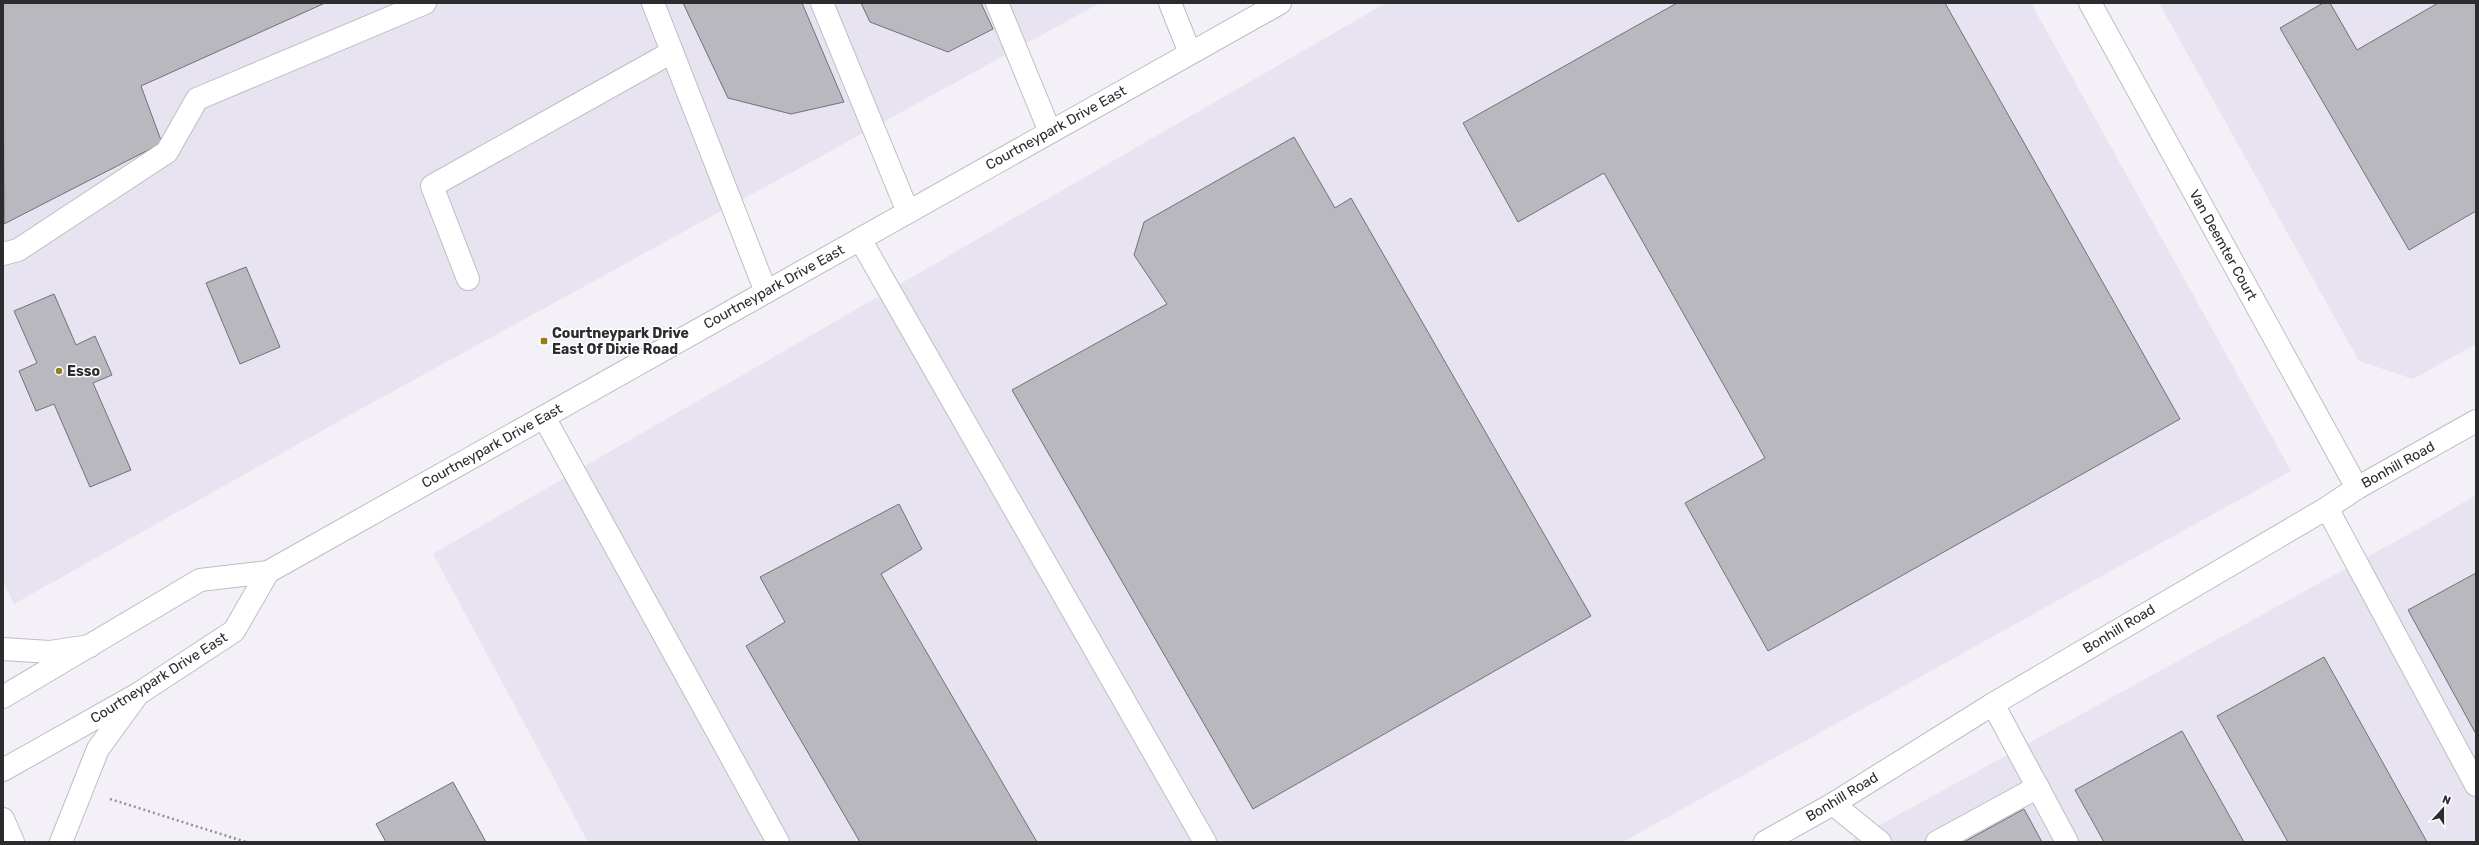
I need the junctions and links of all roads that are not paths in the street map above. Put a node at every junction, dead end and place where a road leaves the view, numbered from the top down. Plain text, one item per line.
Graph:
1 (425, 3) edge
2 (653, 3) edge
3 (822, 3) edge
4 (997, 3) edge
5 (1170, 3) edge
6 (1280, 3) edge
7 (2090, 3) edge
8 (672, 52) junction
9 (1190, 54) junction
10 (1050, 132) junction
11 (908, 212) junction
12 (860, 239) junction
13 (3, 254) edge
14 (468, 279) dead end
15 (766, 292) junction
16 (544, 417) junction
17 (2476, 421) edge
18 (2357, 488) junction
19 (2327, 508) junction
20 (268, 572) junction
21 (90, 646) junction
22 (3, 649) edge
23 (138, 694) junction
24 (3, 696) edge
25 (1993, 704) junction
26 (3, 770) edge
27 (2476, 785) edge
28 (2038, 787) junction
29 (1833, 804) junction
30 (3, 819) edge
31 (13, 842) edge
32 (61, 842) edge
33 (778, 842) edge
34 (1205, 842) edge
35 (1765, 842) edge
36 (1880, 842) edge
37 (1937, 842) edge
38 (2067, 842) edge

1 - 13 street
2 - 8 street
3 - 11 street
4 - 10 street
5 - 9 street
6 - 9 street, Courtneypark Drive East
7 - 18 street, Van Deemter Court
8 - 14 street
8 - 15 street
9 - 10 street, Courtneypark Drive East
10 - 11 street, Courtneypark Drive East
11 - 12 street, Courtneypark Drive East
12 - 15 street, Courtneypark Drive East
12 - 34 street
15 - 16 street, Courtneypark Drive East
16 - 20 street, Courtneypark Drive East
16 - 33 street
17 - 18 street, Bonhill Road
18 - 19 street, Bonhill Road
19 - 25 street, Bonhill Road
19 - 27 street
20 - 21 street, Courtneypark Drive East
20 - 23 street, Courtneypark Drive East
21 - 22 street
21 - 24 street, Courtneypark Drive East
23 - 26 street, Courtneypark Drive East
23 - 32 street
25 - 28 street
25 - 29 street, Bonhill Road
28 - 37 street
28 - 38 street
29 - 35 street, Bonhill Road
29 - 36 street
30 - 31 street

